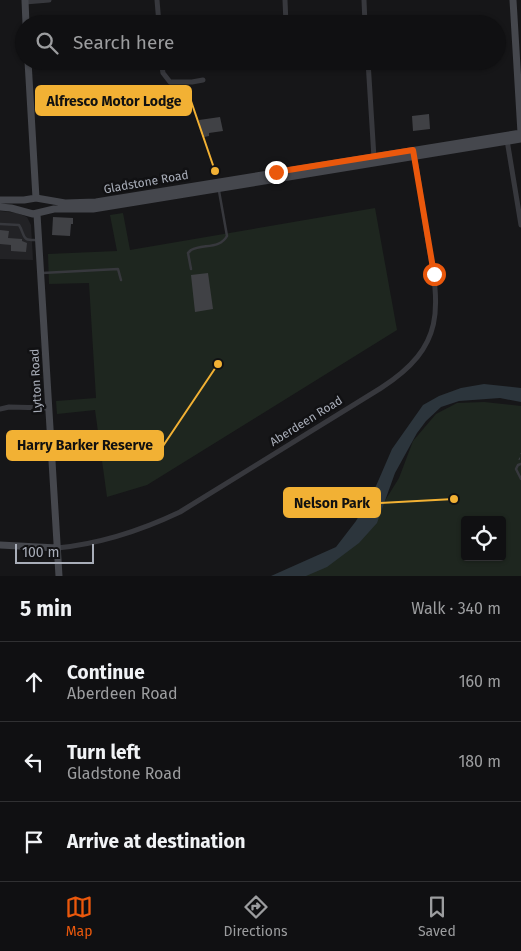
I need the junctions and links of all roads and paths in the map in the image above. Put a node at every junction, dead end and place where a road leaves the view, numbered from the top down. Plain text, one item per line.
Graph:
1 (49, 0) edge
2 (157, 0) edge
3 (285, 0) edge
4 (364, 0) edge
5 (513, 0) edge
6 (25, 1) edge
7 (26, 15) edge
8 (158, 15) edge
9 (286, 15) edge
10 (365, 15) edge
11 (518, 33) edge
12 (29, 70) edge
13 (164, 70) edge
14 (369, 70) edge
15 (203, 80) dead end
16 (521, 132) edge
17 (507, 138) junction
18 (521, 139) edge
19 (413, 153) junction
20 (375, 160) junction
21 (218, 185) junction
22 (36, 199) junction
23 (0, 200) edge
24 (0, 207) edge
25 (37, 212) junction
26 (0, 224) edge
27 (521, 225) edge
28 (39, 240) junction
29 (191, 268) dead end
30 (41, 274) junction
31 (121, 280) dead end
32 (48, 408) junction
33 (0, 409) edge
34 (521, 453) edge
35 (519, 465) edge
36 (521, 479) edge
37 (0, 546) edge
38 (57, 548) junction
39 (59, 576) edge

1 - 6 street
2 - 8 street
3 - 9 street
4 - 10 street
5 - 11 main road
6 - 7 main road
11 - 16 main road
12 - 22 main road
13 - 15 street
14 - 20 street
16 - 17 main road, Gladstone Road
17 - 18 main road, Gladstone Road
17 - 19 main road, Gladstone Road
17 - 27 street
19 - 20 main road, Gladstone Road
19 - 38 street, Aberdeen Road
20 - 21 main road, Gladstone Road
21 - 22 main road, Gladstone Road
21 - 25 main road, Gladstone Road
21 - 29 lane
22 - 23 main road, Gladstone Road
22 - 25 main road
22 - 25 main road
24 - 25 main road, Gladstone Road
25 - 28 main road, Lytton Road
26 - 28 lane
28 - 30 main road, Lytton Road
30 - 31 lane
30 - 32 main road, Lytton Road
32 - 33 street
32 - 38 main road, Lytton Road
34 - 35 path
35 - 36 lane
37 - 38 main road, Aberdeen Road
38 - 39 main road, Lytton Road

